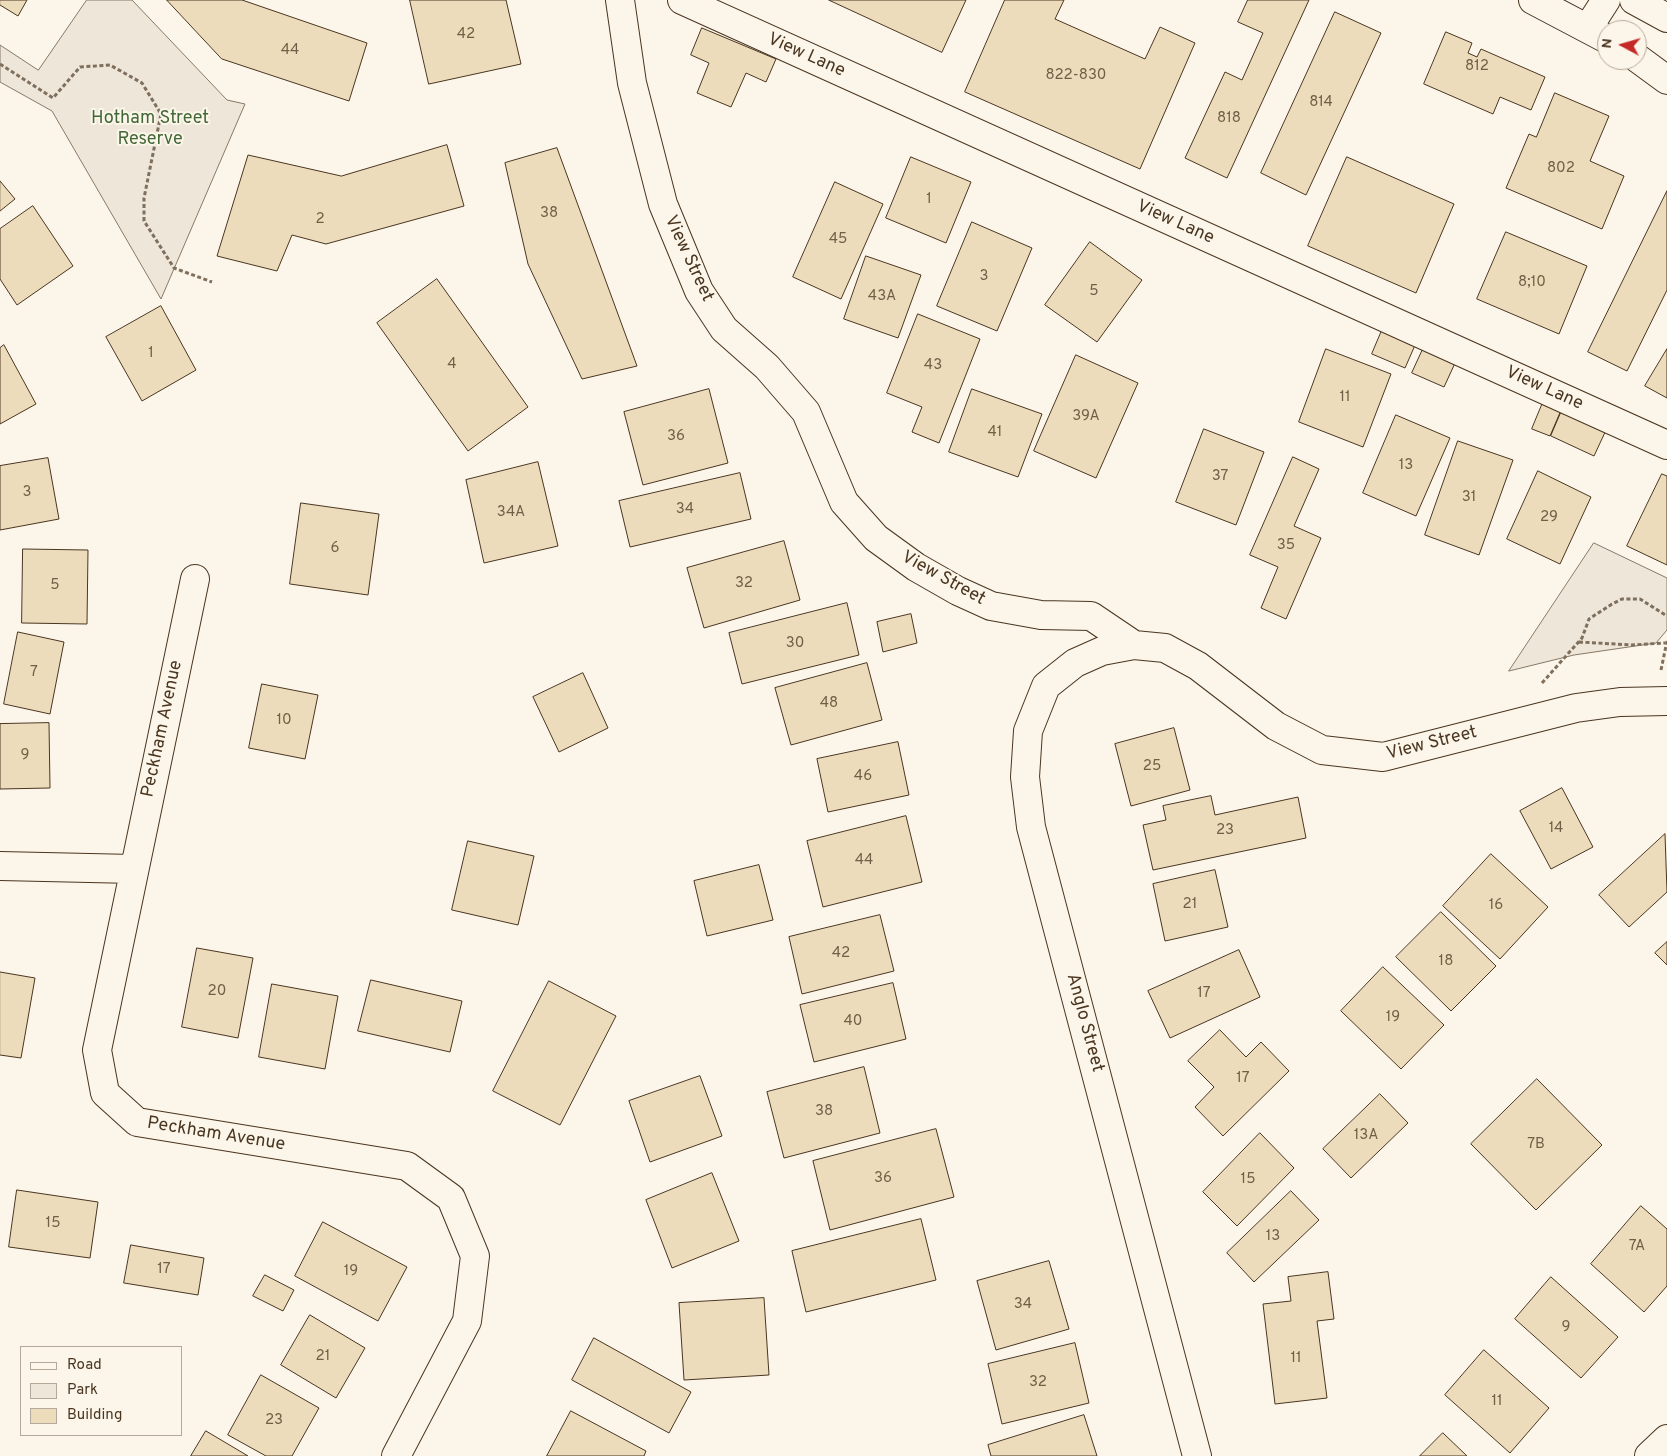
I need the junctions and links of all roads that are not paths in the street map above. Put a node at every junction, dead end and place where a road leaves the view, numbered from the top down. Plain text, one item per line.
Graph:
1 (620, 0) edge
2 (682, 0) edge
3 (1533, 0) edge
4 (1606, 0) edge
5 (1634, 0) edge
6 (1667, 18) edge
7 (1601, 20) edge
8 (1597, 32) edge
9 (1647, 65) edge
10 (1667, 80) edge
11 (1667, 445) edge
12 (195, 579) dead end
13 (1134, 645) junction
14 (1667, 701) edge
15 (0, 866) edge
16 (134, 869) junction
17 (1667, 1439) edge
18 (396, 1456) edge
19 (1197, 1456) edge
20 (1649, 1456) edge

1 - 13 main road, View Street
2 - 11 main road, View Lane
3 - 8 main road
4 - 7 main road
5 - 6 main road
9 - 10 main road
12 - 16 main road, Peckham Avenue
13 - 14 main road, View Street
13 - 19 main road, Anglo Street
15 - 16 main road
16 - 18 main road, Peckham Avenue
17 - 20 main road

